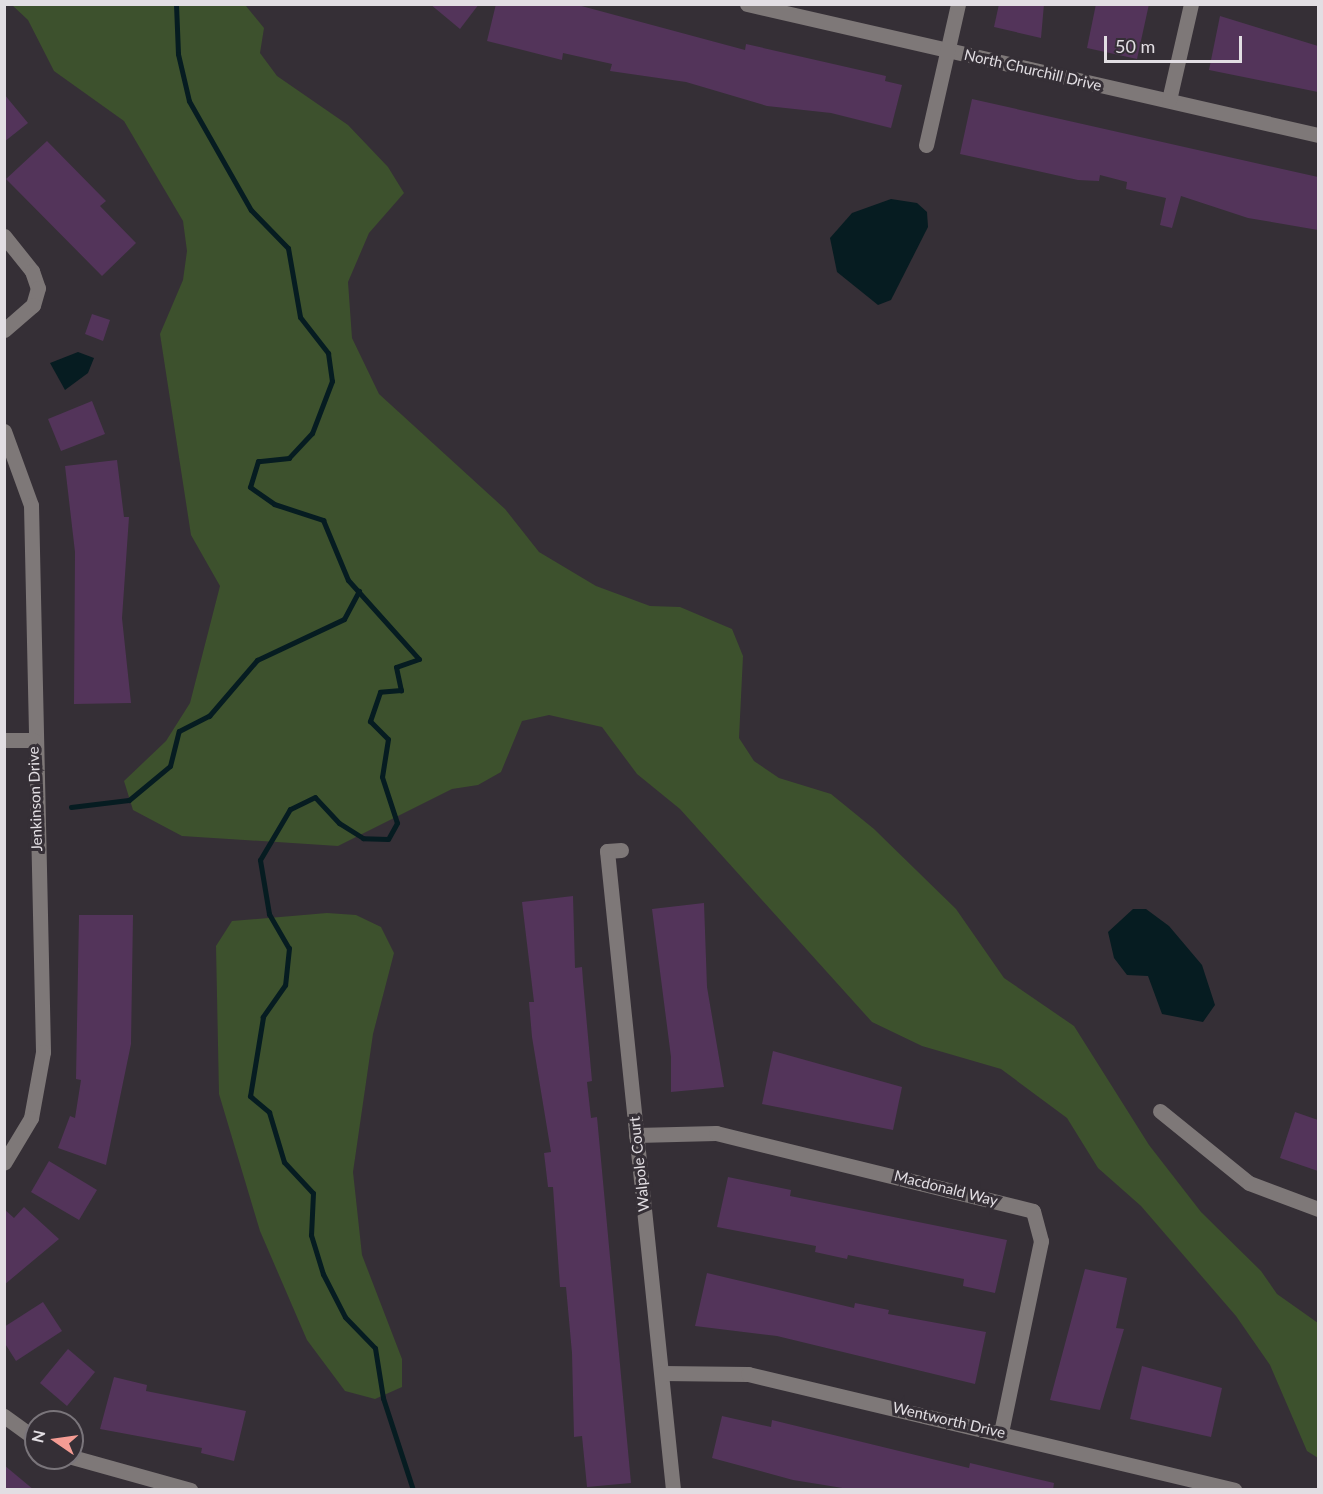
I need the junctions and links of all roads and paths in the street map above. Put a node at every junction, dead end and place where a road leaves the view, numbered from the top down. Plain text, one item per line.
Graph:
1 (747, 4) edge
2 (958, 4) edge
3 (1191, 4) edge
4 (948, 50) junction
5 (1169, 100) junction
6 (1318, 135) edge
7 (926, 145) dead end
8 (4, 236) edge
9 (4, 330) edge
10 (4, 431) edge
11 (4, 740) edge
12 (33, 740) junction
13 (621, 850) dead end
14 (1160, 1111) dead end
15 (636, 1136) junction
16 (4, 1163) edge
17 (1318, 1209) edge
18 (662, 1373) junction
19 (4, 1416) edge
20 (24, 1430) edge
21 (1001, 1432) junction
22 (84, 1460) edge
23 (190, 1490) edge
24 (674, 1490) edge
25 (1234, 1490) edge

1 - 4 street, North Churchill Drive
2 - 4 street
3 - 5 street
4 - 5 street, North Churchill Drive
4 - 7 street
5 - 6 street, North Churchill Drive
8 - 9 street
10 - 12 street, Jenkinson Drive
11 - 12 street
12 - 16 street, Jenkinson Drive
13 - 15 street, Walpole Court
14 - 17 street
15 - 18 street, Walpole Court
15 - 21 street, Macdonald Way
18 - 21 street, Wentworth Drive
18 - 24 street, Walpole Court
19 - 20 street
21 - 25 street, Wentworth Drive
22 - 23 street

